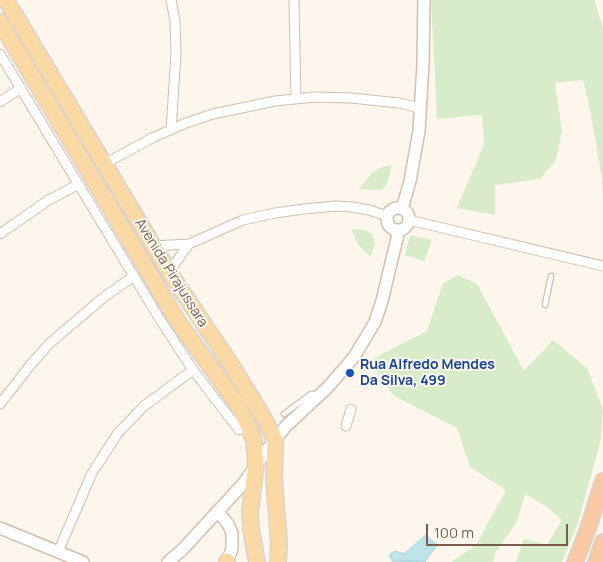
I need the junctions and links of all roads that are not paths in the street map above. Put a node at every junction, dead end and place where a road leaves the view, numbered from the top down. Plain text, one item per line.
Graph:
1 (6, 0) edge
2 (172, 0) edge
3 (294, 0) edge
4 (424, 0) edge
5 (0, 22) edge
6 (0, 54) edge
7 (21, 88) junction
8 (296, 99) junction
9 (0, 102) edge
10 (420, 108) junction
11 (171, 130) junction
12 (104, 164) junction
13 (79, 184) junction
14 (402, 209) junction
15 (387, 216) junction
16 (409, 220) junction
17 (398, 230) junction
18 (0, 234) edge
19 (189, 244) junction
20 (153, 246) junction
21 (603, 266) edge
22 (169, 272) junction
23 (134, 276) junction
24 (551, 276) dead end
25 (545, 305) dead end
26 (193, 370) junction
27 (318, 397) junction
28 (0, 404) edge
29 (351, 409) dead end
30 (284, 414) dead end
31 (346, 426) dead end
32 (239, 430) dead end
33 (271, 433) junction
34 (256, 464) junction
35 (603, 481) edge
36 (218, 512) junction
37 (0, 528) edge
38 (603, 542) edge
39 (58, 552) junction
40 (83, 562) edge
41 (168, 562) edge
42 (227, 562) edge
43 (257, 562) edge
44 (278, 562) edge
45 (575, 562) edge
46 (596, 562) edge

1 - 12 main road, Avenida Pirajussara
2 - 11 street
3 - 8 street
4 - 10 street
5 - 34 main road, Avenida Pirajussara
6 - 7 street
7 - 9 street
7 - 13 street
8 - 10 street
8 - 11 street
10 - 14 street
11 - 12 street
12 - 20 main road, Avenida Pirajussara
13 - 18 street
13 - 23 street
14 - 15 street
14 - 16 street
15 - 17 street
15 - 19 street
16 - 17 street
16 - 21 street
17 - 27 street
19 - 20 street
19 - 22 street
20 - 22 main road, Avenida Pirajussara
22 - 33 main road, Avenida Pirajussara
23 - 26 street
23 - 28 street
24 - 25 lane
26 - 32 street
26 - 39 street
27 - 30 lane
27 - 33 street
29 - 31 street
33 - 34 street
33 - 44 main road
34 - 36 street
34 - 43 main road, Avenida Pirajussara
35 - 45 highway
36 - 41 street
36 - 42 street
37 - 39 street
38 - 46 highway
39 - 40 street

